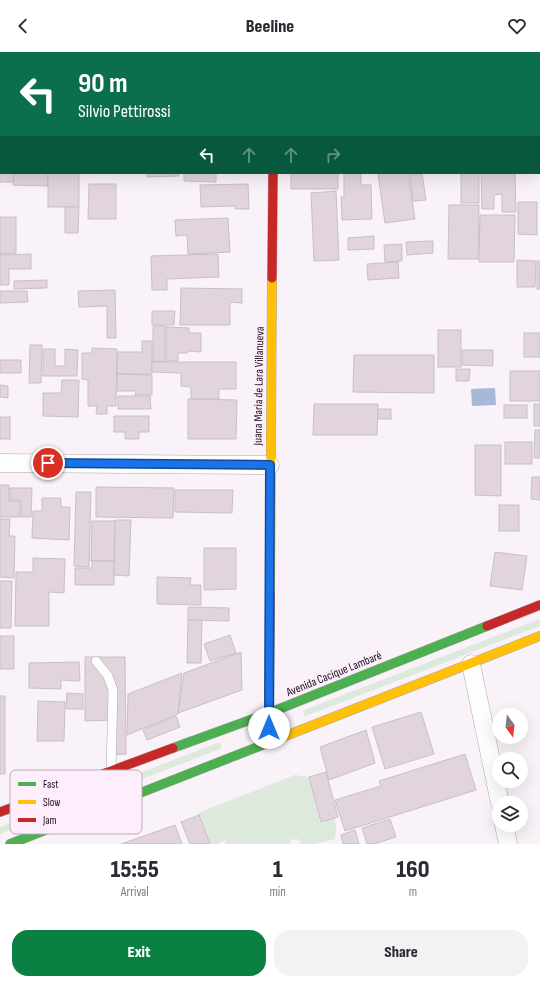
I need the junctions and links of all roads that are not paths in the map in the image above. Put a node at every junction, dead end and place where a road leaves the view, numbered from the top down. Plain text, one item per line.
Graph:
1 (273, 174) edge
2 (0, 463) edge
3 (270, 465) junction
4 (540, 605) edge
5 (540, 636) edge
6 (96, 661) dead end
7 (471, 664) junction
8 (269, 713) junction
9 (269, 743) junction
10 (111, 770) joint
11 (142, 793) edge
12 (499, 796) edge
13 (10, 808) edge
14 (0, 812) edge
15 (505, 832) edge
16 (36, 834) edge
17 (10, 844) edge
18 (508, 844) edge

1 - 3 main road, Juana Maria de Lara Villanueva
2 - 3 street
3 - 8 main road, Juana Maria de Lara Villanueva
4 - 8 main road, Avenida Cacique Lambaré
5 - 7 main road
6 - 10 lane
7 - 9 main road
7 - 12 street
8 - 9 main road, Juana Maria de Lara Villanueva
8 - 10 main road, Avenida Cacique Lambaré
9 - 11 main road
13 - 14 main road, Avenida Cacique Lambaré
15 - 18 street
16 - 17 main road

